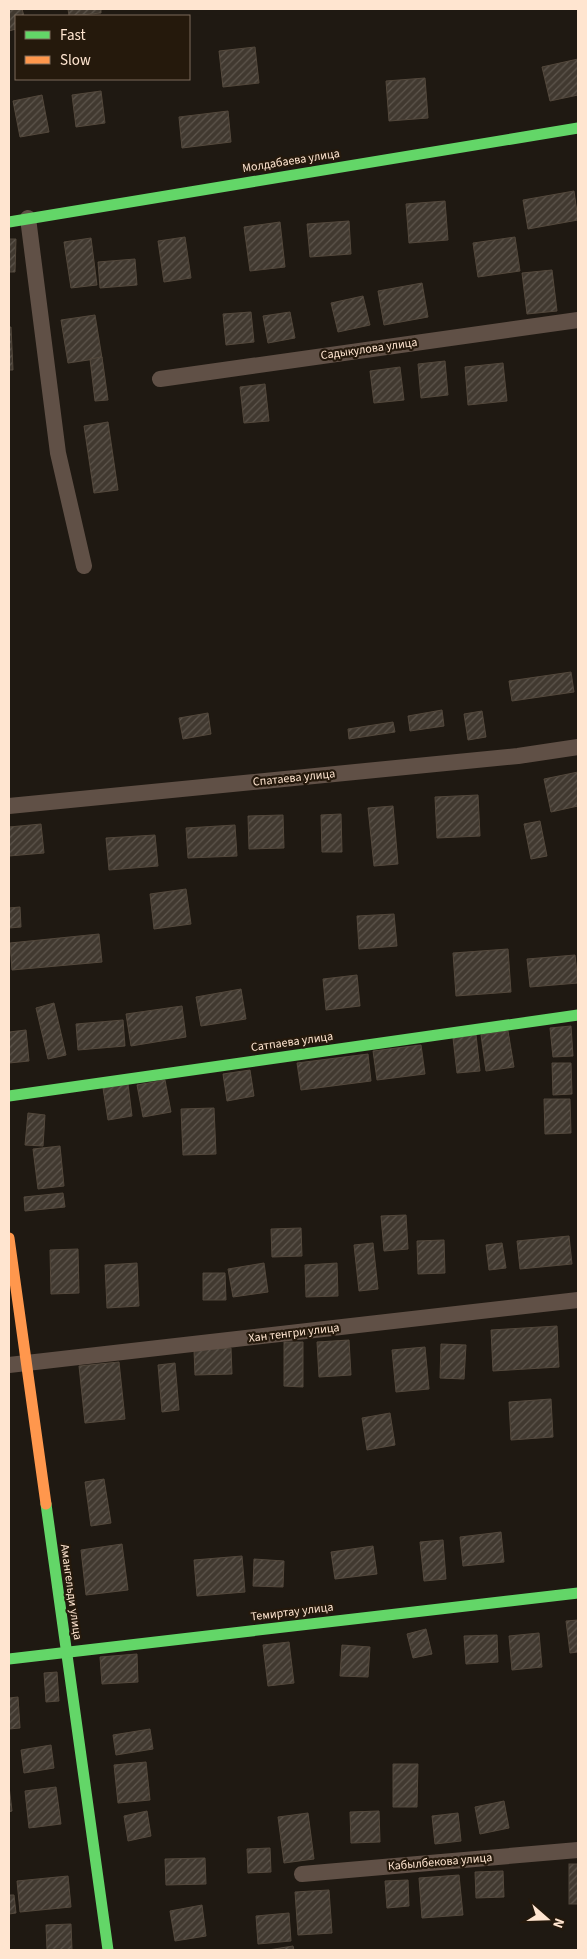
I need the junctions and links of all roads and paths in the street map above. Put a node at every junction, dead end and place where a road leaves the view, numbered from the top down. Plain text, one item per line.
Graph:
1 (578, 128) edge
2 (28, 218) junction
3 (9, 222) edge
4 (578, 320) edge
5 (160, 379) dead end
6 (84, 566) dead end
7 (578, 747) edge
8 (9, 806) edge
9 (578, 1016) edge
10 (9, 1096) edge
11 (9, 1238) edge
12 (578, 1300) edge
13 (26, 1364) junction
14 (9, 1365) edge
15 (578, 1593) edge
16 (65, 1653) junction
17 (9, 1659) edge
18 (578, 1850) edge
19 (302, 1874) dead end
20 (108, 1950) edge

1 - 2 street, Молдабаева улица
2 - 3 street, Молдабаева улица
2 - 6 street
4 - 5 street, Садыкулова улица
7 - 8 street, Спатаева улица
9 - 10 street, Сатпаева улица
11 - 13 street, Амангельди улица
12 - 13 street, Хан тенгри улица
13 - 14 street, Хан тенгри улица
13 - 16 street, Амангельди улица
15 - 16 street, Темиртау улица
16 - 17 street, Темиртау улица
16 - 20 street, Амангельди улица
18 - 19 street, Кабылбекова улица

